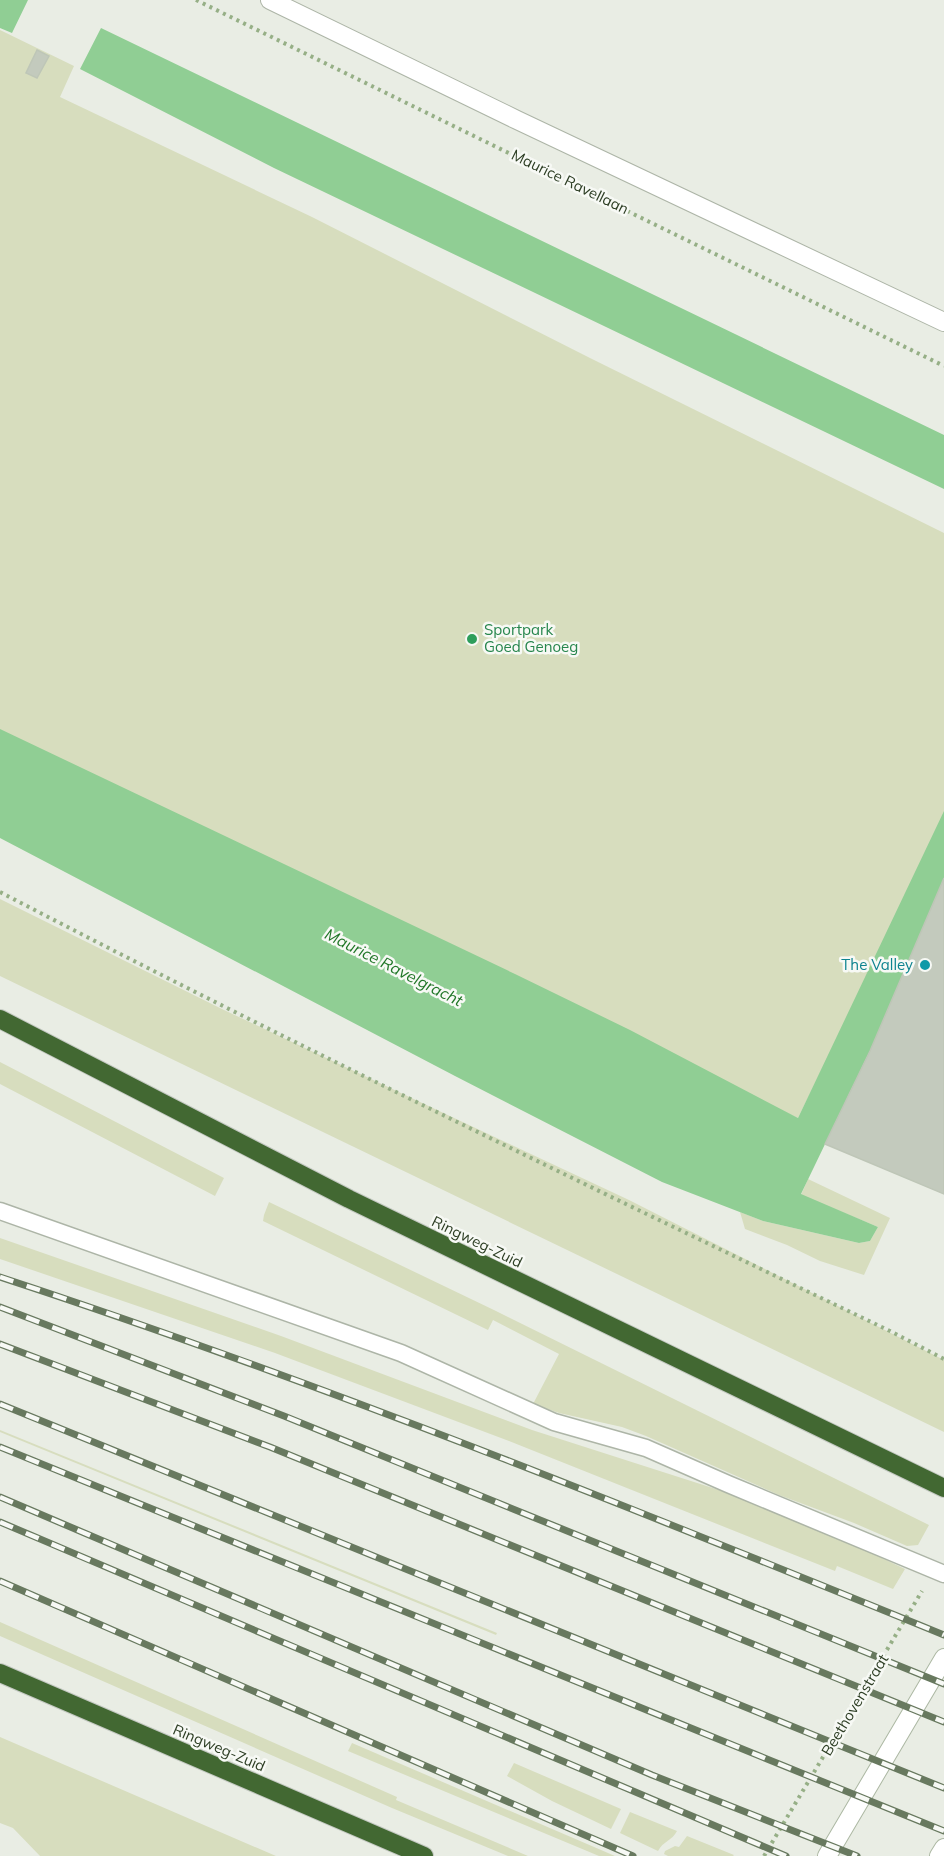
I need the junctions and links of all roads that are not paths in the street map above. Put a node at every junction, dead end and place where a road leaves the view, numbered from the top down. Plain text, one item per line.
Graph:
1 (270, 0) edge
2 (944, 322) edge
3 (0, 1018) edge
4 (0, 1211) edge
5 (942, 1487) edge
6 (939, 1572) edge
7 (944, 1658) edge
8 (0, 1673) edge
9 (944, 1848) edge
10 (424, 1856) edge
11 (827, 1856) edge
12 (939, 1856) edge

1 - 2 street
3 - 5 highway, Ringweg-Zuid
4 - 6 lane
7 - 11 street
8 - 10 highway, Ringweg-Zuid
9 - 12 street

